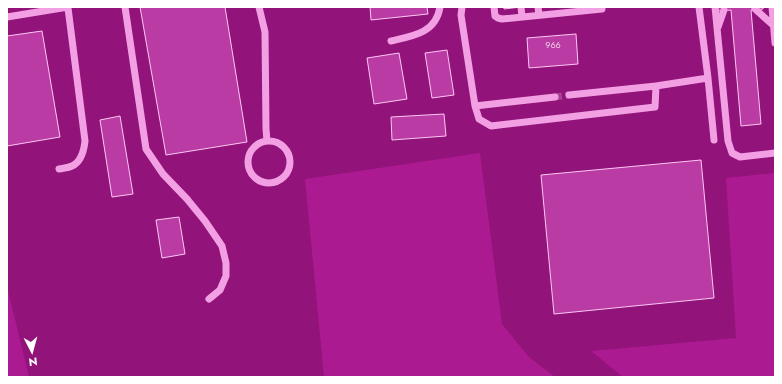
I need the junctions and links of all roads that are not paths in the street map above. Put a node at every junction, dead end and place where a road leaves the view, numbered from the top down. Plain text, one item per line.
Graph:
1 (68, 7) edge
2 (125, 7) edge
3 (259, 7) edge
4 (440, 7) edge
5 (462, 7) edge
6 (494, 7) edge
7 (521, 7) edge
8 (538, 7) edge
9 (602, 7) edge
10 (699, 7) edge
11 (715, 7) edge
12 (772, 7) edge
13 (576, 9) edge
14 (556, 10) edge
15 (724, 10) dead end
16 (755, 10) dead end
17 (539, 15) junction
18 (7, 17) edge
19 (522, 17) junction
20 (774, 26) junction
21 (717, 29) junction
22 (391, 41) dead end
23 (775, 43) edge
24 (708, 78) junction
25 (656, 86) junction
26 (569, 95) tunnel mouth
27 (555, 97) tunnel mouth
28 (475, 106) junction
29 (714, 140) dead end
30 (266, 141) junction
31 (775, 153) edge
32 (59, 169) dead end
33 (209, 299) dead end

1 - 18 lane
1 - 32 lane
2 - 33 lane
3 - 30 lane
4 - 22 lane
5 - 28 lane
6 - 19 lane
7 - 19 lane
8 - 17 lane
9 - 13 lane
10 - 24 lane
11 - 21 lane
12 - 20 lane
13 - 14 lane
14 - 17 lane
15 - 21 lane
16 - 20 lane
17 - 19 lane
20 - 23 lane
21 - 31 lane
24 - 25 lane
24 - 29 lane
25 - 26 lane
25 - 28 lane
27 - 28 lane
30 - 30 lane

